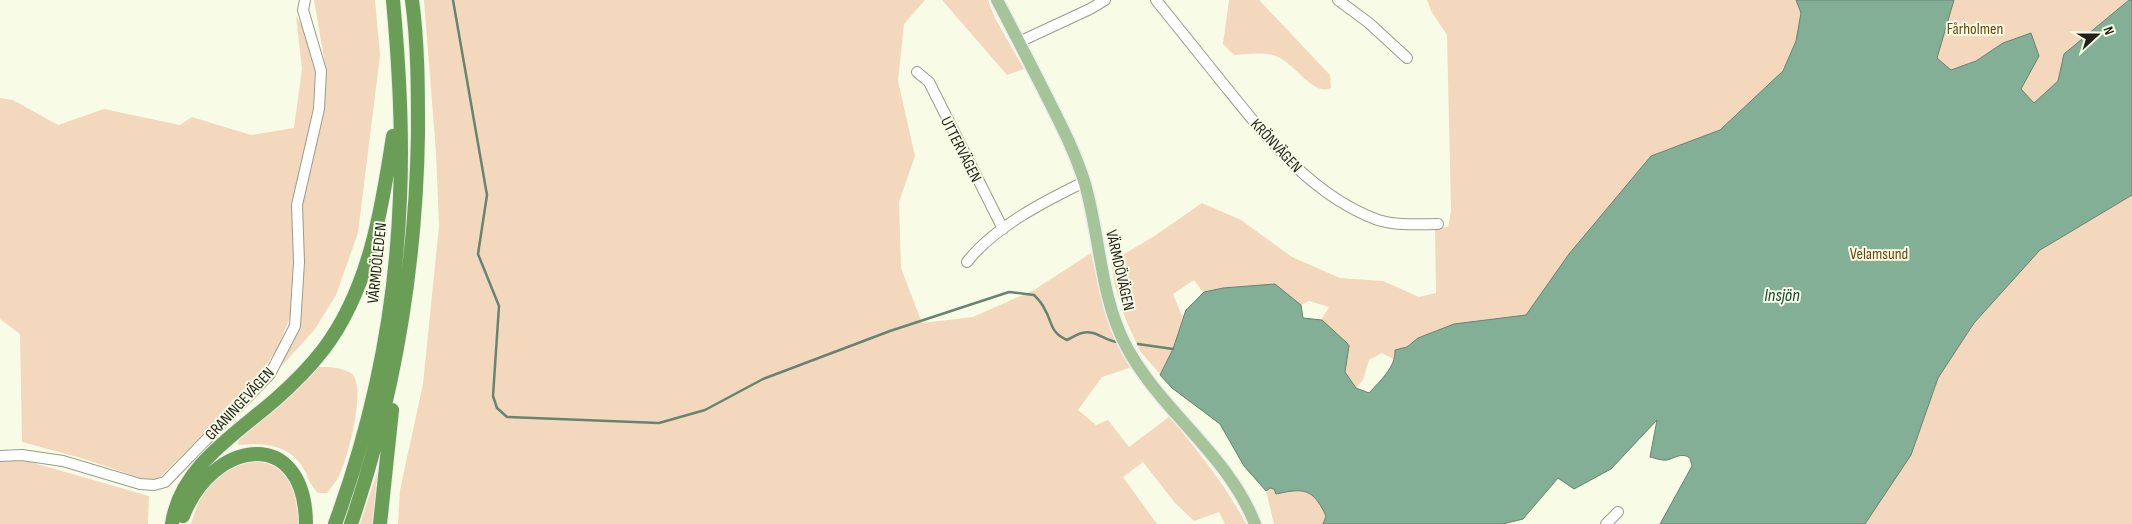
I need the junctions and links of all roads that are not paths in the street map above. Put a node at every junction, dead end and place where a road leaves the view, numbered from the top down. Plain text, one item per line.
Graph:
1 (305, 0) edge
2 (392, 0) edge
3 (412, 0) edge
4 (997, 0) edge
5 (1105, 0) edge
6 (1156, 0) edge
7 (1338, 0) edge
8 (1019, 42) junction
9 (1407, 58) dead end
10 (917, 72) dead end
11 (399, 100) junction
12 (1084, 182) junction
13 (1438, 224) dead end
14 (1003, 229) junction
15 (967, 262) dead end
16 (403, 314) junction
17 (0, 456) edge
18 (1618, 512) dead end
19 (172, 524) edge
20 (181, 524) edge
21 (306, 524) edge
22 (334, 524) edge
23 (351, 524) edge
24 (380, 524) edge
25 (1255, 524) edge
26 (1606, 524) edge

1 - 17 street, GRANINGEVÄGEN
2 - 11 highway, VÄRMDÖLEDEN
3 - 16 highway, VÄRMDÖLEDEN
4 - 8 main road, VÄRMDÖVÄGEN
5 - 8 street
6 - 13 street, KRÖNVÄGEN
7 - 9 street
8 - 12 main road, VÄRMDÖVÄGEN
10 - 14 street, UTTERVÄGEN
11 - 19 highway
11 - 22 highway, VÄRMDÖLEDEN
12 - 14 street
12 - 25 main road, VÄRMDÖVÄGEN
14 - 15 street
16 - 23 highway, VÄRMDÖLEDEN
16 - 24 highway
18 - 26 street
20 - 21 highway

